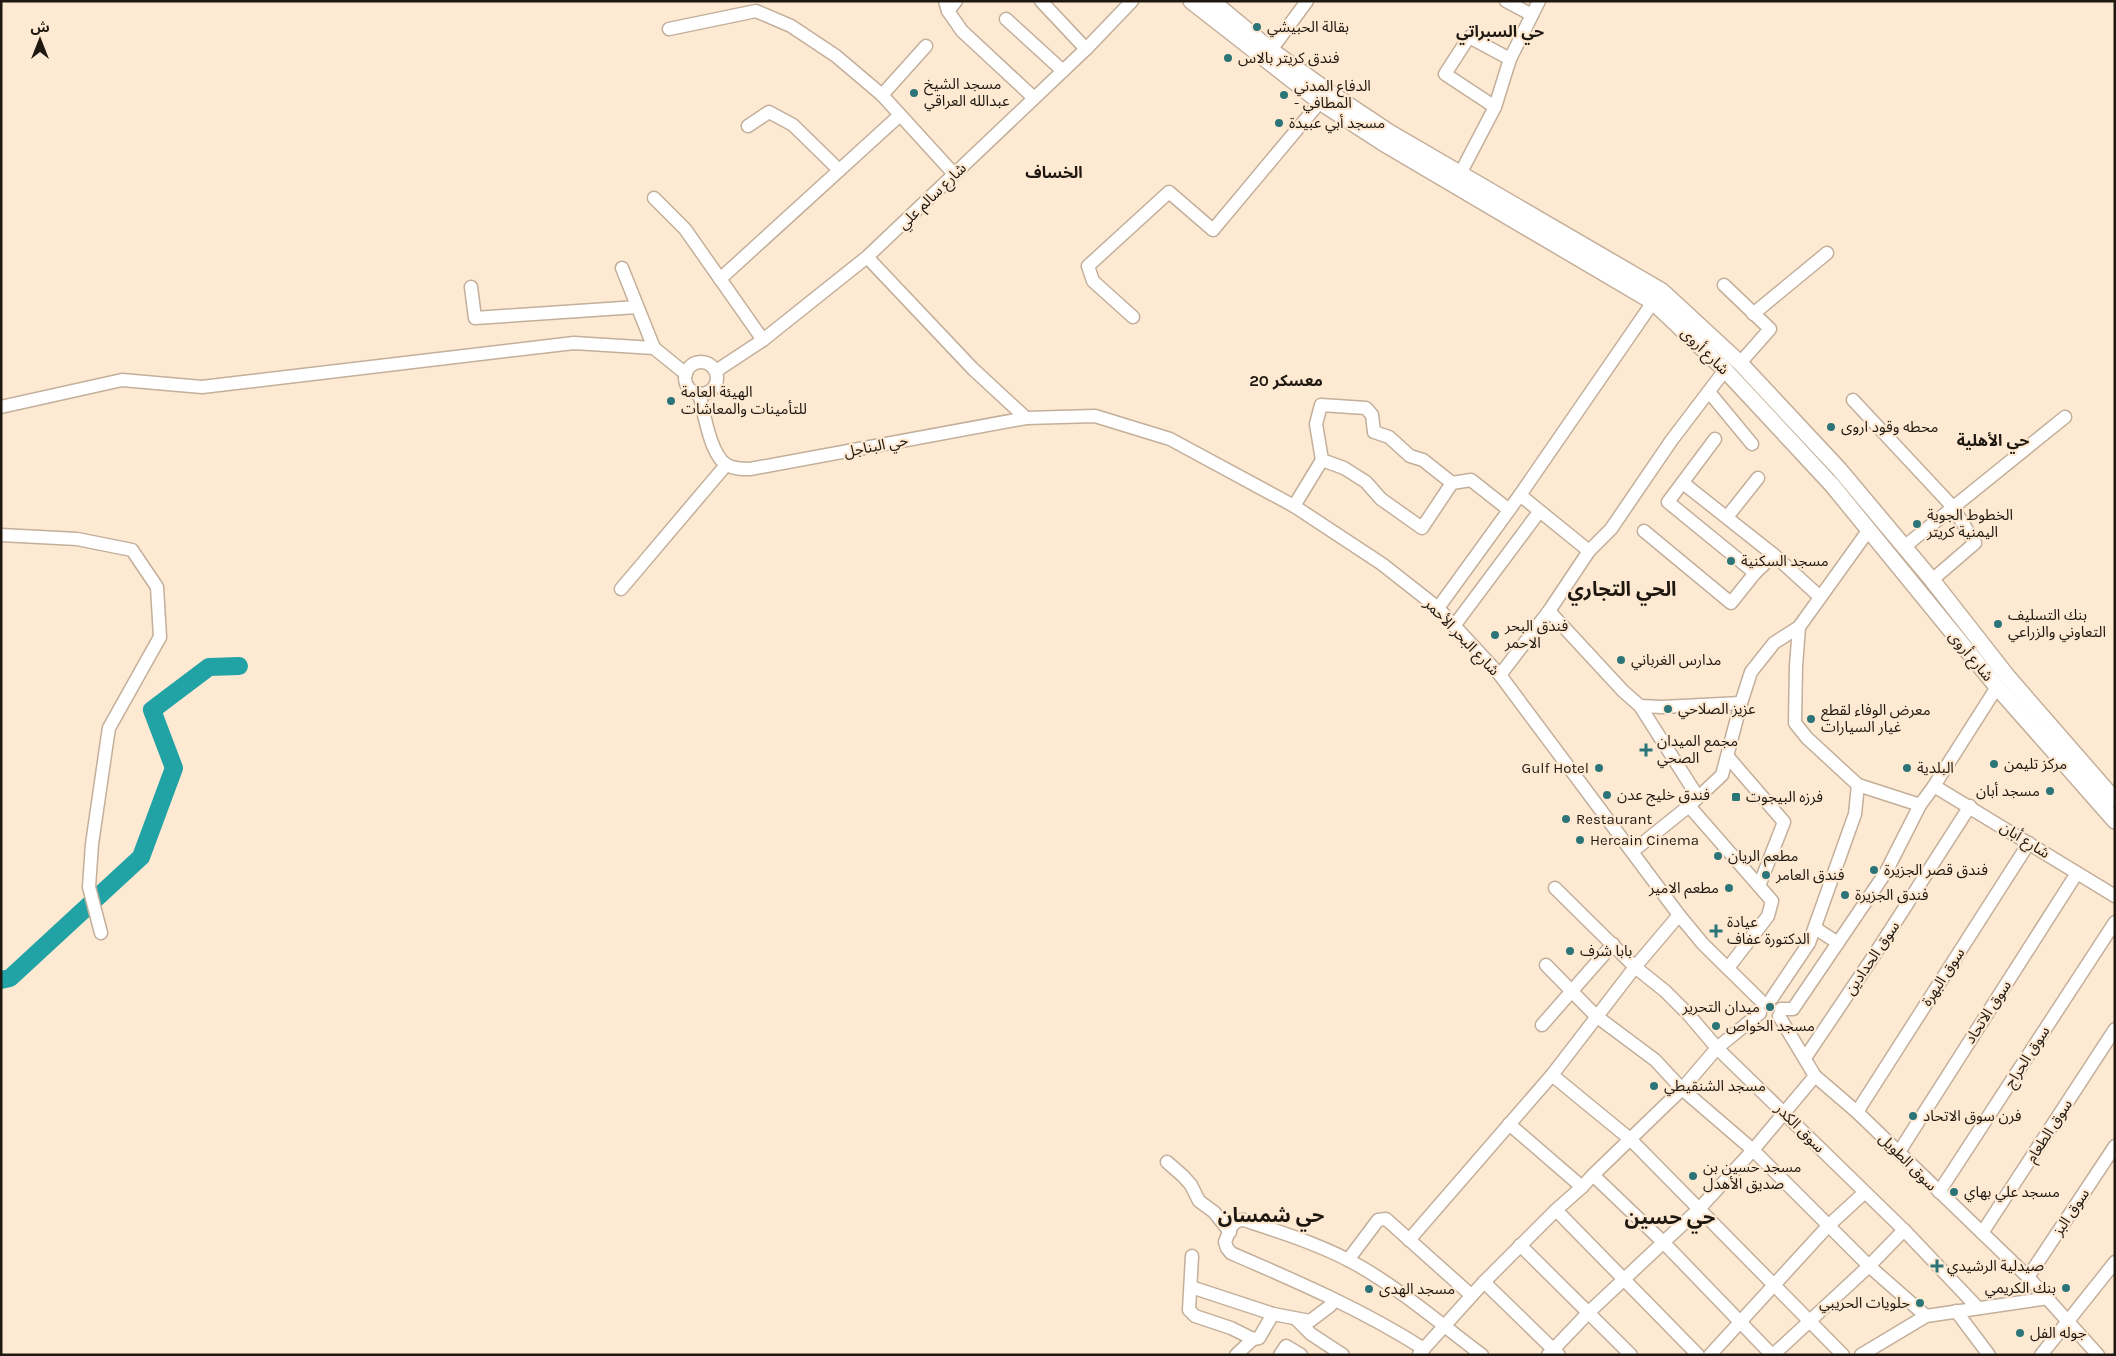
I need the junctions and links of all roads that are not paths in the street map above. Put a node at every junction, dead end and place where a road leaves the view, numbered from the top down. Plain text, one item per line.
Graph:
1 (1041, 1) edge
2 (1132, 1) edge
3 (1191, 1) edge
4 (1212, 1) edge
5 (1307, 1) edge
6 (1506, 1) edge
7 (1539, 1) edge
8 (950, 4) edge
9 (1532, 15) junction
10 (1006, 19) dead end
11 (669, 29) dead end
12 (926, 46) dead end
13 (1086, 49) junction
14 (1270, 50) junction
15 (1510, 59) junction
16 (1063, 70) junction
17 (882, 95) junction
18 (1034, 98) junction
19 (1320, 102) junction
20 (1495, 107) junction
21 (900, 115) junction
22 (748, 126) dead end
23 (839, 170) junction
24 (954, 174) junction
25 (1457, 180) junction
26 (654, 198) dead end
27 (1827, 253) dead end
28 (867, 257) junction
29 (622, 268) dead end
30 (720, 279) junction
31 (1724, 286) dead end
32 (471, 287) dead end
33 (1658, 297) junction
34 (637, 307) junction
35 (1753, 314) junction
36 (1133, 317) dead end
37 (763, 340) junction
38 (654, 348) junction
39 (1740, 363) junction
40 (1725, 370) junction
41 (716, 372) junction
42 (686, 374) junction
43 (1709, 392) junction
44 (699, 393) junction
45 (1853, 400) dead end
46 (1, 407) edge
47 (2066, 417) dead end
48 (1026, 418) junction
49 (1715, 439) dead end
50 (1752, 444) dead end
51 (1322, 460) junction
52 (726, 465) junction
53 (1758, 478) dead end
54 (1452, 483) junction
55 (1683, 483) junction
56 (1520, 495) junction
57 (1294, 506) junction
58 (1952, 506) junction
59 (1509, 510) junction
60 (1539, 512) junction
61 (1878, 517) junction
62 (1727, 518) junction
63 (1644, 531) dead end
64 (1868, 531) junction
65 (1, 535) edge
66 (1904, 547) junction
67 (1590, 551) junction
68 (1774, 555) junction
69 (1755, 573) junction
70 (1932, 580) junction
71 (621, 590) dead end
72 (1820, 597) junction
73 (1438, 608) junction
74 (1548, 611) junction
75 (1454, 626) junction
76 (1799, 627) junction
77 (1500, 675) junction
78 (2002, 682) junction
79 (1741, 703) junction
80 (1640, 706) junction
81 (1728, 757) junction
82 (1858, 785) junction
83 (1934, 786) junction
84 (2115, 800) edge
85 (1694, 801) junction
86 (1920, 804) junction
87 (1970, 806) junction
88 (2112, 813) edge
89 (2029, 843) junction
90 (1633, 851) junction
91 (2078, 873) junction
92 (1760, 886) junction
93 (1555, 888) dead end
94 (2115, 896) edge
95 (1679, 915) junction
96 (2115, 922) edge
97 (1814, 928) junction
98 (101, 933) dead end
99 (1838, 943) junction
100 (1613, 944) junction
101 (1546, 965) dead end
102 (1635, 967) junction
103 (1728, 968) junction
104 (1572, 991) junction
105 (1764, 1004) junction
106 (1780, 1012) junction
107 (1596, 1016) junction
108 (1542, 1025) dead end
109 (2115, 1029) edge
110 (1717, 1048) junction
111 (1804, 1058) junction
112 (1552, 1075) junction
113 (1815, 1076) junction
114 (1682, 1089) junction
115 (1784, 1112) junction
116 (1857, 1112) junction
117 (1509, 1124) junction
118 (1630, 1139) junction
119 (2115, 1146) edge
120 (1752, 1150) junction
121 (1899, 1152) junction
122 (1167, 1162) dead end
123 (1593, 1175) junction
124 (1582, 1187) junction
125 (1864, 1192) junction
126 (1939, 1192) junction
127 (1699, 1209) junction
128 (1556, 1210) junction
129 (1828, 1226) junction
130 (1904, 1230) junction
131 (1230, 1232) junction
132 (1982, 1233) junction
133 (1409, 1240) junction
134 (1663, 1242) junction
135 (1520, 1245) junction
136 (1192, 1256) dead end
137 (1348, 1260) junction
138 (2115, 1262) edge
139 (1869, 1266) junction
140 (2028, 1277) junction
141 (1623, 1279) junction
142 (1484, 1282) junction
143 (1774, 1285) junction
144 (1190, 1287) junction
145 (1471, 1295) junction
146 (2048, 1298) junction
147 (1335, 1300) junction
148 (1978, 1308) junction
149 (1956, 1311) junction
150 (1588, 1312) junction
151 (1273, 1314) junction
152 (1926, 1316) junction
153 (1297, 1320) junction
154 (1809, 1321) junction
155 (2069, 1321) junction
156 (1741, 1323) junction
157 (1444, 1327) junction
158 (1253, 1339) junction
159 (1421, 1352) edge
160 (1554, 1353) edge
161 (1236, 1355) edge
162 (1280, 1355) edge
163 (1301, 1355) edge
164 (1343, 1355) edge
165 (1482, 1355) edge
166 (1631, 1355) edge
167 (1698, 1355) edge
168 (1710, 1355) edge
169 (1773, 1355) edge
170 (1843, 1355) edge
171 (1860, 1355) edge
172 (1989, 1355) edge
173 (2041, 1355) edge
174 (2098, 1355) edge

1 - 13 street
2 - 13 street, شارع سالم علي
3 - 19 main road, شارع أروى
4 - 14 main road, شارع أروى
5 - 14 street
6 - 9 street
7 - 9 street
8 - 18 street
9 - 15 street
10 - 16 street
11 - 17 street
12 - 17 street
13 - 16 street, شارع سالم علي
14 - 25 main road, شارع أروى
15 - 20 street
15 - 20 street
16 - 18 street, شارع سالم علي
17 - 21 street
18 - 24 street, شارع سالم علي
19 - 25 main road, شارع أروى
19 - 36 street
20 - 25 street
21 - 23 street
21 - 24 street
22 - 23 street
23 - 30 street
24 - 28 street, شارع سالم علي
25 - 33 main road, شارع أروى
26 - 30 street
27 - 35 street
28 - 37 street, شارع سالم علي
28 - 48 street
29 - 34 street
30 - 37 street
31 - 35 street
32 - 34 street
33 - 39 main road, شارع أروى
33 - 40 main road, شارع أروى
33 - 56 street
34 - 38 street
35 - 39 street
37 - 41 street, شارع سالم علي
38 - 42 street
38 - 46 street
39 - 61 main road, شارع أروى
40 - 43 street
40 - 64 main road, شارع أروى
41 - 42 street
41 - 44 street
42 - 44 street
43 - 50 street
43 - 67 street
44 - 52 street
45 - 58 street
47 - 58 street
48 - 52 street, حي البناجل
48 - 57 street, شارع البحر الأحمر
49 - 55 street
51 - 54 street
51 - 54 street
51 - 57 street
52 - 71 street
53 - 62 street
54 - 59 street
55 - 62 street
55 - 69 street
56 - 59 street
56 - 60 street
57 - 73 street, شارع البحر الأحمر
58 - 66 street
58 - 70 street
59 - 73 street
60 - 67 street
60 - 75 street
61 - 64 main road
61 - 66 main road, شارع أروى
62 - 68 street
63 - 69 street
64 - 72 street
64 - 78 main road, شارع أروى
65 - 98 street
66 - 70 main road, شارع أروى
67 - 74 street
68 - 69 street
68 - 72 street
70 - 78 main road, شارع أروى
72 - 76 street
73 - 75 street, شارع البحر الأحمر
74 - 77 street
74 - 80 street
75 - 77 street, شارع البحر الأحمر
76 - 79 street
76 - 82 street
77 - 90 street, شارع البحر الأحمر
78 - 83 street
78 - 84 main road, شارع أروى
78 - 88 main road, شارع أروى
79 - 80 street
79 - 81 street
80 - 85 street
81 - 85 street
81 - 92 street
82 - 86 street
82 - 97 street
83 - 86 street
83 - 87 street, شارع أبان
85 - 90 street
85 - 92 street
86 - 99 street
87 - 89 street, شارع أبان
87 - 111 street, سوق الحدادين
89 - 91 street, شارع أبان
89 - 116 street, سوق البهرة
90 - 95 street, شارع البحر الأحمر
91 - 94 street, شارع أبان
91 - 121 street, سوق الاتحاد
92 - 103 street
93 - 100 street, سوق الكدر
95 - 102 street
95 - 103 street, شارع البحر الأحمر
96 - 126 street, سوق الحراج
97 - 99 street
97 - 105 street
99 - 106 street
100 - 102 street, سوق الكدر
100 - 104 street
101 - 104 street
102 - 107 street
102 - 110 street, سوق الكدر
103 - 105 street, شارع البحر الأحمر
104 - 107 street
104 - 108 street
105 - 106 street, شارع البحر الأحمر
105 - 106 street
105 - 110 street
106 - 111 street, سوق الطويل
107 - 112 street
107 - 114 street
109 - 132 street, سوق الطعام
110 - 114 street
110 - 115 street, سوق الكدر
111 - 113 street, سوق الطويل
112 - 117 street
112 - 118 street
113 - 115 street
113 - 116 street, سوق الطويل
114 - 118 street
114 - 120 street
115 - 120 street
115 - 125 street, سوق الكدر
116 - 121 street, سوق الطويل
117 - 124 street
117 - 133 street
118 - 123 street
118 - 127 street
119 - 140 street, سوق البز
120 - 127 street
120 - 129 street
121 - 126 street, سوق الطويل
122 - 131 street
123 - 124 street
123 - 134 street
124 - 128 street
125 - 129 street
125 - 130 street, سوق الكدر
126 - 132 street, سوق الطويل
127 - 134 street
127 - 143 street
128 - 135 street
128 - 141 street
129 - 139 street
129 - 143 street
130 - 139 street
130 - 148 street, سوق الكدر
131 - 137 street
131 - 147 street
132 - 140 street, سوق الطويل
133 - 137 street
133 - 145 street
134 - 141 street
134 - 156 street
135 - 142 street
135 - 150 street
136 - 144 street
137 - 157 street
138 - 155 street
139 - 152 street
139 - 154 street
140 - 146 street, سوق الطويل
141 - 150 street
141 - 167 street
142 - 145 street
142 - 160 street
143 - 154 street
143 - 156 street
144 - 151 street
144 - 158 street
145 - 157 street
146 - 148 street
146 - 155 street, سوق الطويل
147 - 153 street
147 - 159 street
148 - 149 street
149 - 152 street
149 - 172 street
150 - 160 street
150 - 166 street
151 - 153 street
151 - 158 street
152 - 171 street
153 - 164 street
154 - 169 street
154 - 170 street
155 - 173 street
155 - 174 street, سوق الطويل
156 - 168 street
156 - 169 street
157 - 159 street
157 - 165 street
158 - 161 street
162 - 163 street

